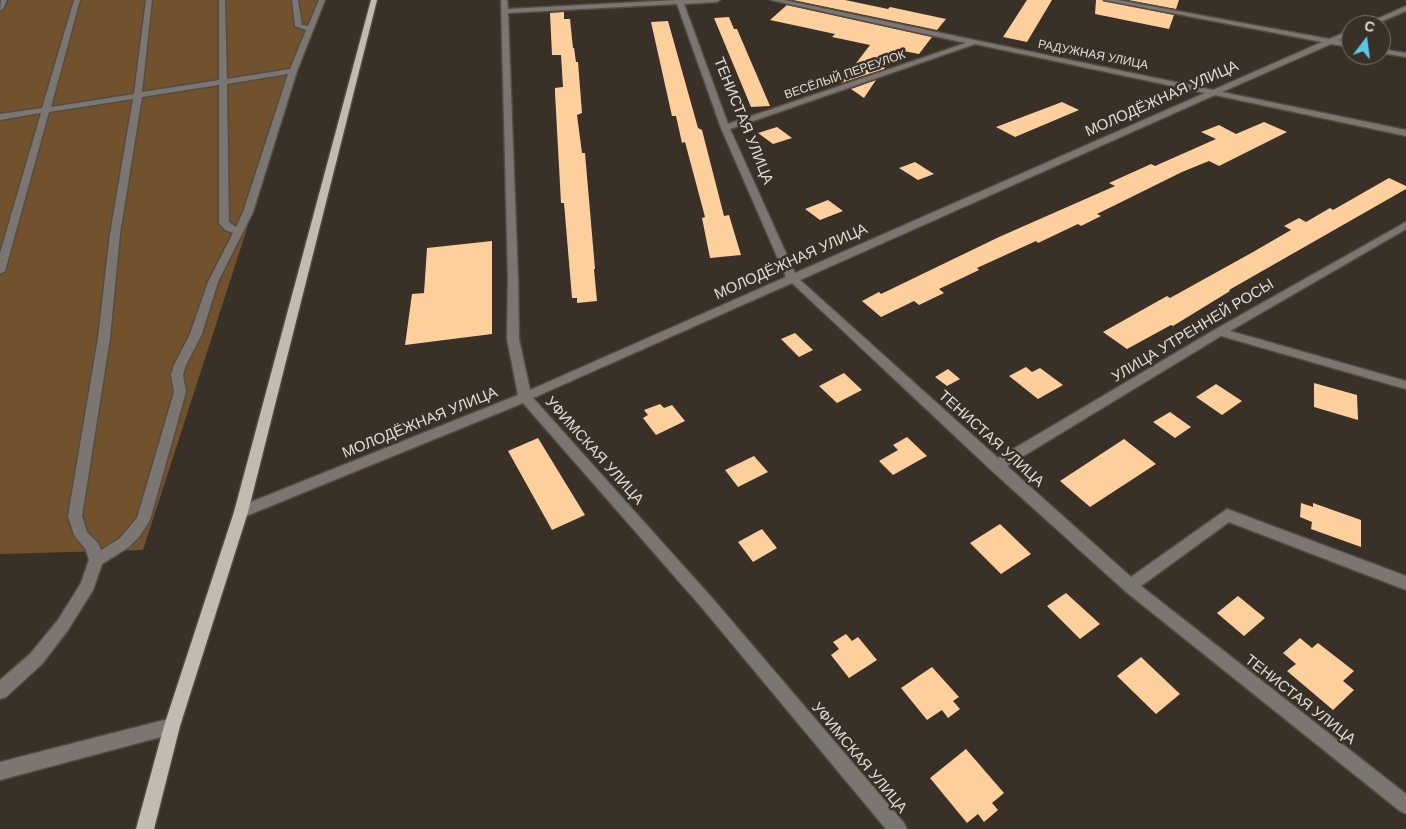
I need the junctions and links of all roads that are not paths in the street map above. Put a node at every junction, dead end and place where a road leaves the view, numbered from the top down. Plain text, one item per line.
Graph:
1 (4, 0) edge
2 (77, 0) edge
3 (148, 0) edge
4 (222, 0) edge
5 (294, 0) edge
6 (322, 0) edge
7 (374, 0) edge
8 (717, 0) edge
9 (774, 0) edge
10 (1108, 0) edge
11 (680, 2) junction
12 (504, 6) edge
13 (1406, 8) edge
14 (0, 10) edge
15 (1390, 15) edge
16 (310, 29) junction
17 (1341, 37) edge
18 (1330, 42) junction
19 (972, 43) junction
20 (1341, 44) edge
21 (1391, 53) edge
22 (1406, 56) edge
23 (293, 71) junction
24 (223, 82) junction
25 (1215, 93) junction
26 (138, 95) junction
27 (47, 109) junction
28 (0, 117) edge
29 (725, 128) junction
30 (1406, 134) edge
31 (1403, 229) edge
32 (237, 231) junction
33 (0, 271) edge
34 (792, 278) junction
35 (1220, 332) junction
36 (1406, 385) edge
37 (524, 397) junction
38 (996, 466) junction
39 (241, 512) junction
40 (96, 560) junction
41 (1406, 582) edge
42 (1130, 586) junction
43 (0, 692) edge
44 (172, 726) junction
45 (0, 770) edge
46 (1406, 805) edge
47 (145, 829) edge
48 (898, 829) edge

1 - 14 street
2 - 27 street
3 - 26 street
4 - 24 street
5 - 16 street
6 - 16 street
7 - 39 main road
8 - 11 street
9 - 19 street, РАДУЖНАЯ УЛИЦА
10 - 18 street
11 - 12 street
11 - 29 street, ТЕНИСТАЯ УЛИЦА
12 - 37 street, УФИМСКАЯ УЛИЦА
13 - 15 street
16 - 23 street
17 - 18 street, МОЛОДЁЖНАЯ УЛИЦА
18 - 20 street
18 - 25 street, МОЛОДЁЖНАЯ УЛИЦА
19 - 25 street, РАДУЖНАЯ УЛИЦА
19 - 29 street, ВЕСЁЛЫЙ ПЕРЕУЛОК
21 - 22 street
23 - 24 street
23 - 32 street
24 - 26 street
24 - 32 street
25 - 30 street, РАДУЖНАЯ УЛИЦА
25 - 34 street, МОЛОДЁЖНАЯ УЛИЦА
26 - 27 street
26 - 40 street
27 - 28 street
27 - 33 street
29 - 34 street, ТЕНИСТАЯ УЛИЦА
31 - 35 street, УЛИЦА УТРЕННЕЙ РОСЫ
32 - 40 street
34 - 37 street, МОЛОДЁЖНАЯ УЛИЦА
34 - 38 street, ТЕНИСТАЯ УЛИЦА
35 - 36 street
35 - 38 street, УЛИЦА УТРЕННЕЙ РОСЫ
37 - 39 street, МОЛОДЁЖНАЯ УЛИЦА
37 - 48 street, УФИМСКАЯ УЛИЦА
38 - 42 street, ТЕНИСТАЯ УЛИЦА
39 - 44 main road
40 - 43 street
41 - 42 street
42 - 46 street, ТЕНИСТАЯ УЛИЦА
44 - 45 street
44 - 47 main road

